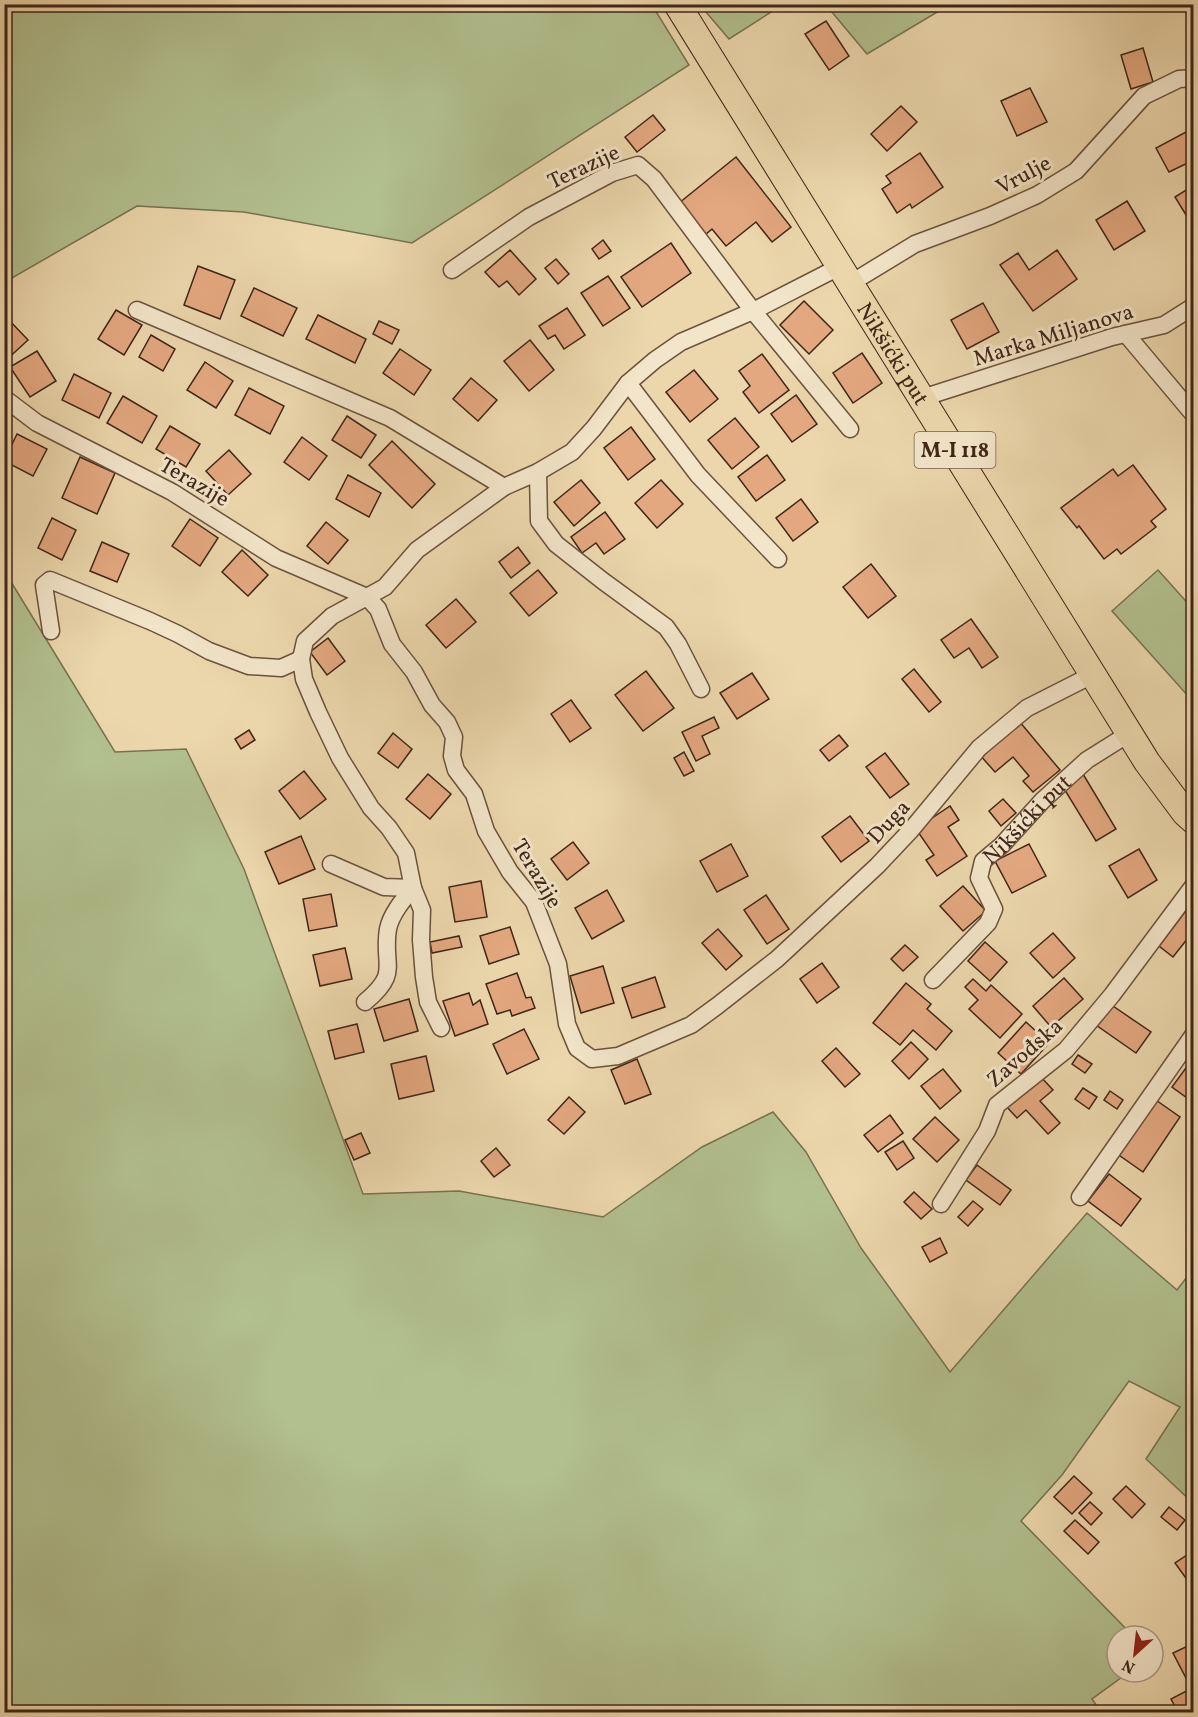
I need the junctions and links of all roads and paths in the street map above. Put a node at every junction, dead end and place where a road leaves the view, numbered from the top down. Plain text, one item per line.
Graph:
1 (677, 4) edge
2 (1194, 78) edge
3 (452, 270) dead end
4 (846, 274) junction
5 (1194, 306) edge
6 (137, 310) dead end
7 (753, 311) junction
8 (1126, 334) junction
9 (628, 383) junction
10 (4, 398) edge
11 (922, 399) junction
12 (1194, 415) edge
13 (850, 429) dead end
14 (538, 472) junction
15 (504, 487) junction
16 (778, 559) dead end
17 (367, 597) junction
18 (51, 631) dead end
19 (302, 659) junction
20 (1094, 674) junction
21 (701, 689) dead end
22 (1130, 733) junction
23 (1194, 821) edge
24 (332, 864) dead end
25 (1194, 885) edge
26 (413, 888) junction
27 (933, 980) dead end
28 (365, 1002) dead end
29 (717, 1006) joint
30 (441, 1028) dead end
31 (1194, 1034) edge
32 (1080, 1197) dead end
33 (941, 1204) dead end

1 - 4 main road, Nikšićki put / M-I 118
2 - 4 street, Vrulje
3 - 7 street, Terazije
4 - 7 street
4 - 11 main road, Nikšićki put / M-I 118
5 - 8 street, Marka Miljanova
6 - 15 street
7 - 9 street
7 - 13 street, Terazije
8 - 11 street, Marka Miljanova
8 - 12 street
9 - 14 street
9 - 16 street
10 - 17 street, Terazije
11 - 20 main road, Nikšićki put / M-I 118
14 - 15 street
14 - 21 street
15 - 17 street
17 - 19 street
17 - 29 street, Terazije
18 - 19 street
19 - 26 street
20 - 22 main road, Nikšićki put / M-I 118
20 - 29 street, Duga
22 - 23 main road, Nikšićki put / M-I 118
22 - 27 street, Nikšićki put
24 - 26 street
25 - 33 street, Zavođska
26 - 28 street
26 - 30 street
31 - 32 street

